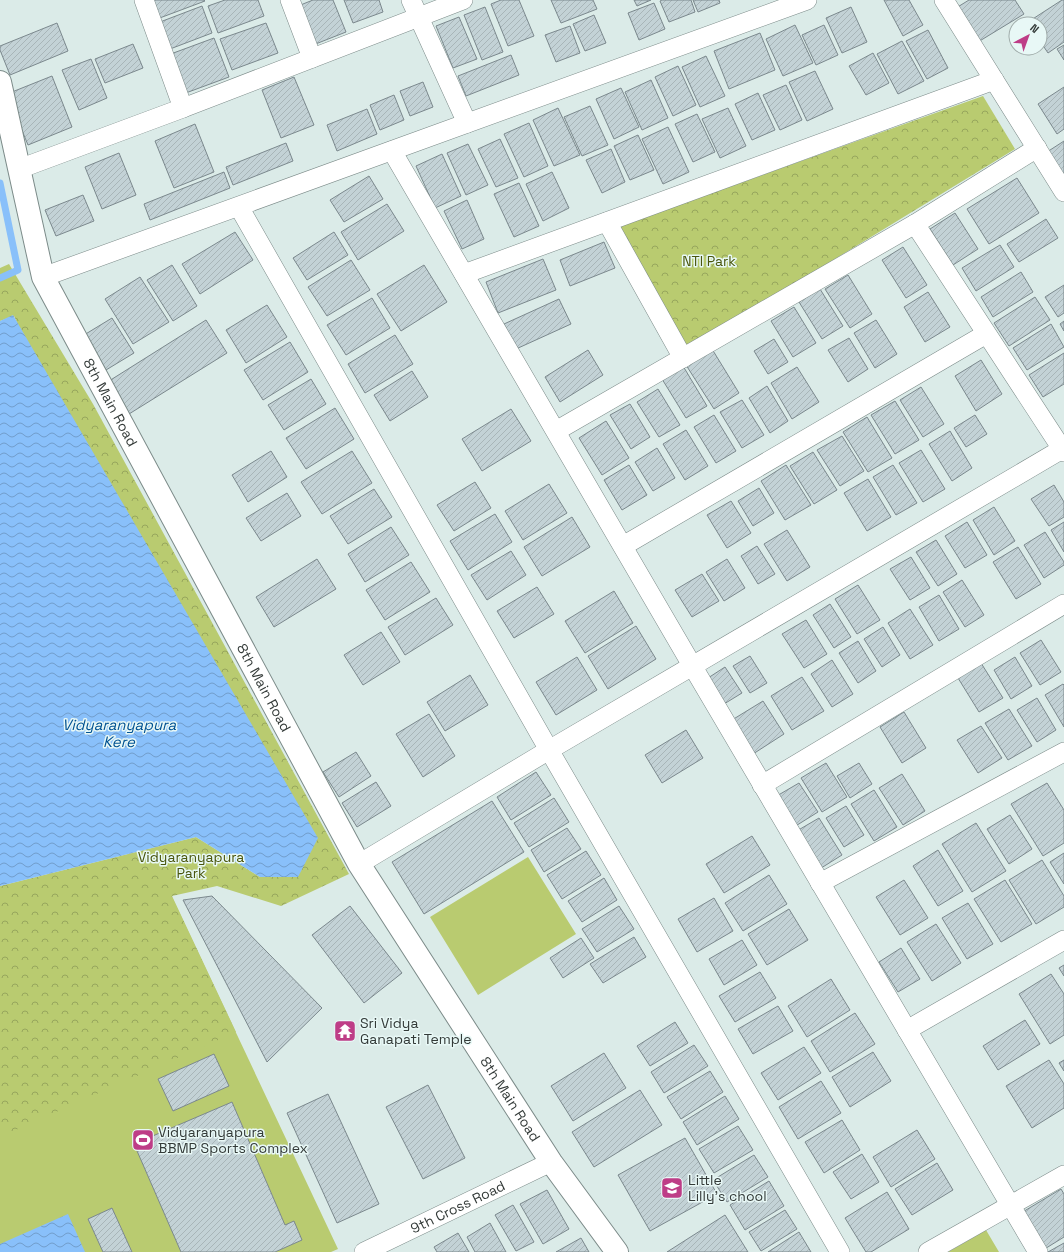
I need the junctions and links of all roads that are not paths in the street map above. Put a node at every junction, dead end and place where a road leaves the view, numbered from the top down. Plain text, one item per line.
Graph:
1 (144, 0) edge
2 (290, 0) edge
3 (463, 0) edge
4 (807, 0) edge
5 (944, 0) edge
6 (414, 9) edge
7 (312, 58) junction
8 (994, 80) junction
9 (0, 82) edge
10 (183, 108) junction
11 (468, 123) junction
12 (1037, 148) junction
13 (392, 151) junction
14 (19, 169) junction
15 (1064, 192) edge
16 (239, 207) junction
17 (607, 222) junction
18 (915, 224) junction
19 (464, 274) junction
20 (44, 277) junction
21 (986, 334) junction
22 (683, 358) junction
23 (556, 431) junction
24 (1063, 450) edge
25 (623, 546) junction
26 (1064, 604) edge
27 (693, 667) junction
28 (549, 750) junction
29 (1064, 752) edge
30 (762, 785) junction
31 (359, 864) junction
32 (820, 883) junction
33 (1064, 940) edge
34 (907, 1030) junction
35 (551, 1162) junction
36 (1064, 1175) edge
37 (1011, 1207) junction
38 (364, 1252) edge
39 (617, 1252) edge
40 (840, 1252) edge
41 (928, 1252) edge
42 (1038, 1252) edge

1 - 10 street
2 - 7 street
3 - 6 street
4 - 11 street
5 - 8 street
6 - 7 street
6 - 11 street
7 - 10 street
8 - 12 street
8 - 17 street
9 - 14 street, 8th Main Road
10 - 14 street
11 - 13 street
12 - 15 street
12 - 18 street
13 - 16 street
13 - 19 street
14 - 20 street, 8th Main Road
16 - 20 street
16 - 28 street
17 - 19 street
17 - 22 street
18 - 21 street
18 - 22 street
19 - 23 street
20 - 31 street, 8th Main Road
21 - 24 street
21 - 25 street
22 - 23 street
23 - 25 street
24 - 27 street
25 - 27 street
26 - 30 street
27 - 28 street
27 - 30 street
28 - 31 street
28 - 40 street
29 - 32 street
30 - 32 street
31 - 35 street, 8th Main Road
32 - 34 street
33 - 34 street
34 - 37 street
35 - 38 street, 9th Cross Road
35 - 39 street, 8th Main Road
36 - 37 street
37 - 41 street
37 - 42 street

